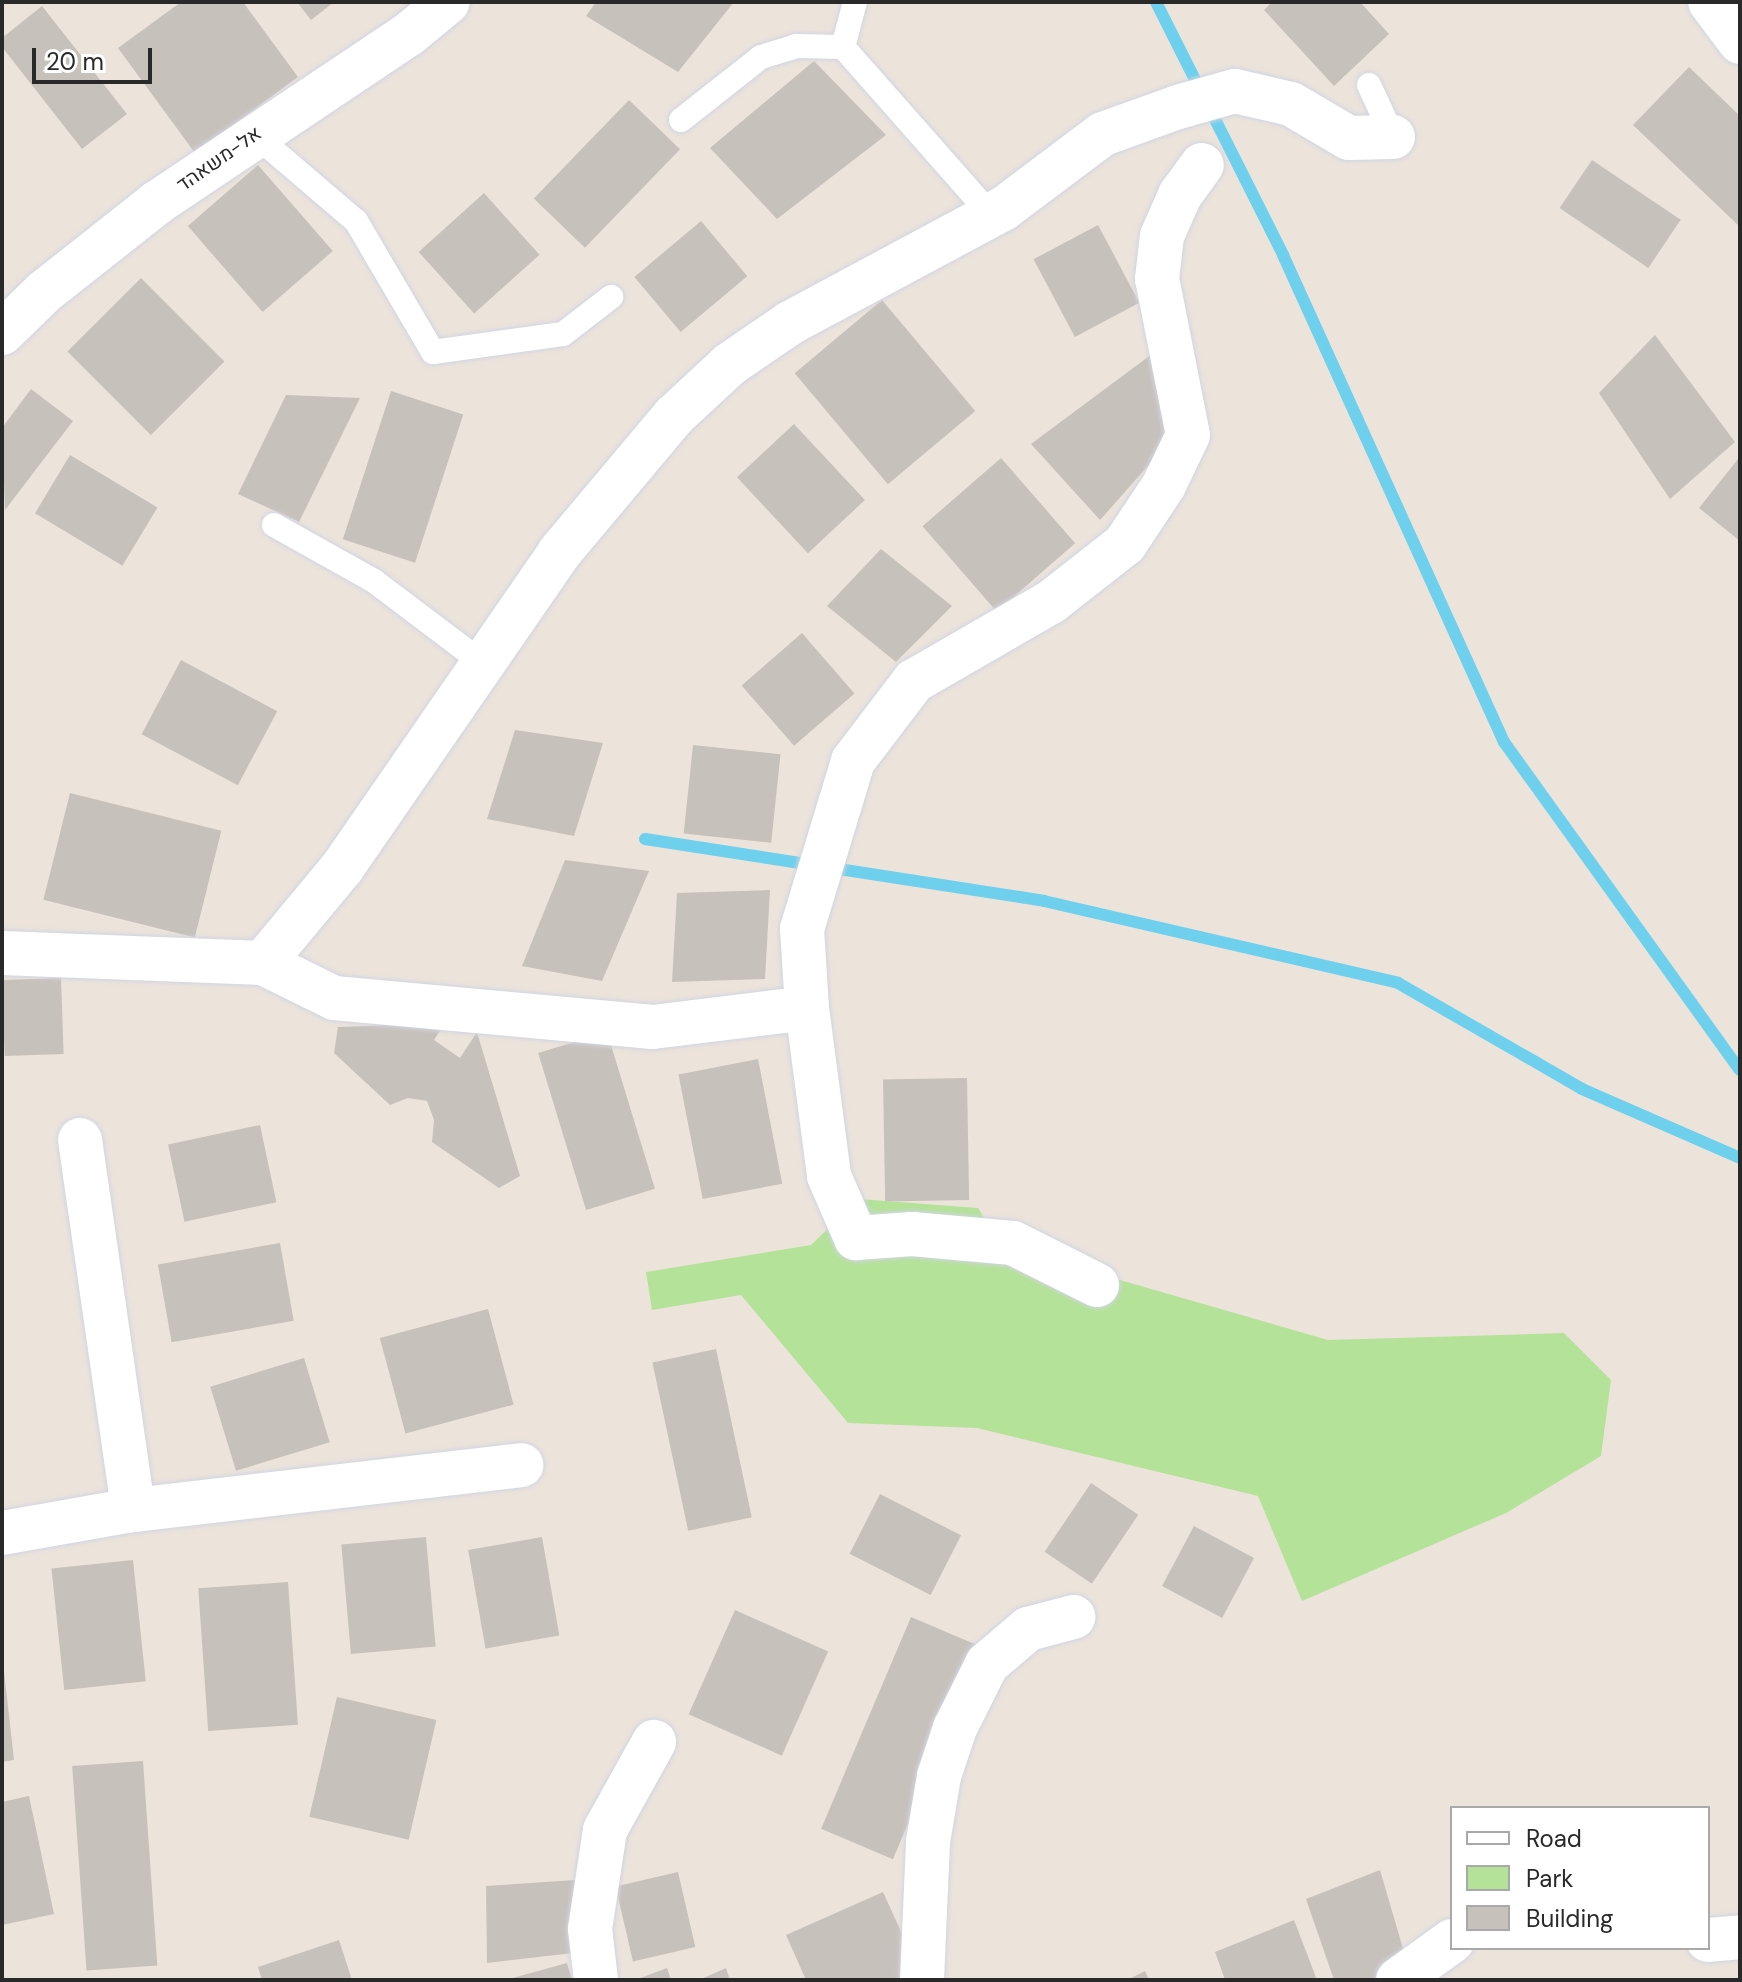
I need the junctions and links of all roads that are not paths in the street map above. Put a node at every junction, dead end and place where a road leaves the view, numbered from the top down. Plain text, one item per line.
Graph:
1 (448, 2) edge
2 (855, 2) edge
3 (1710, 2) edge
4 (1740, 42) edge
5 (843, 47) junction
6 (1369, 85) dead end
7 (681, 120) dead end
8 (254, 134) junction
9 (1393, 137) joint
10 (1202, 165) dead end
11 (992, 216) junction
12 (611, 297) dead end
13 (5, 326) edge
14 (274, 525) dead end
15 (483, 663) junction
16 (2, 953) edge
17 (263, 963) junction
18 (807, 1008) junction
19 (80, 1140) dead end
20 (1097, 1285) dead end
21 (521, 1465) dead end
22 (133, 1510) junction
23 (2, 1533) edge
24 (1073, 1617) dead end
25 (654, 1742) dead end
26 (1740, 1937) edge
27 (1710, 1940) edge
28 (1450, 1942) edge
29 (596, 1980) edge
30 (922, 1980) edge
31 (1398, 1980) edge

1 - 8 street, אל-משאהד
2 - 5 lane
3 - 4 street
5 - 7 lane
5 - 11 lane
6 - 9 lane
8 - 12 lane
8 - 13 street, אל-משאהד
9 - 11 street
10 - 18 street
11 - 15 street
14 - 15 lane
15 - 17 street
16 - 17 street
17 - 18 street
18 - 20 street
19 - 22 street
21 - 22 street
22 - 23 street
24 - 30 street
25 - 29 street
26 - 27 street
28 - 31 street

